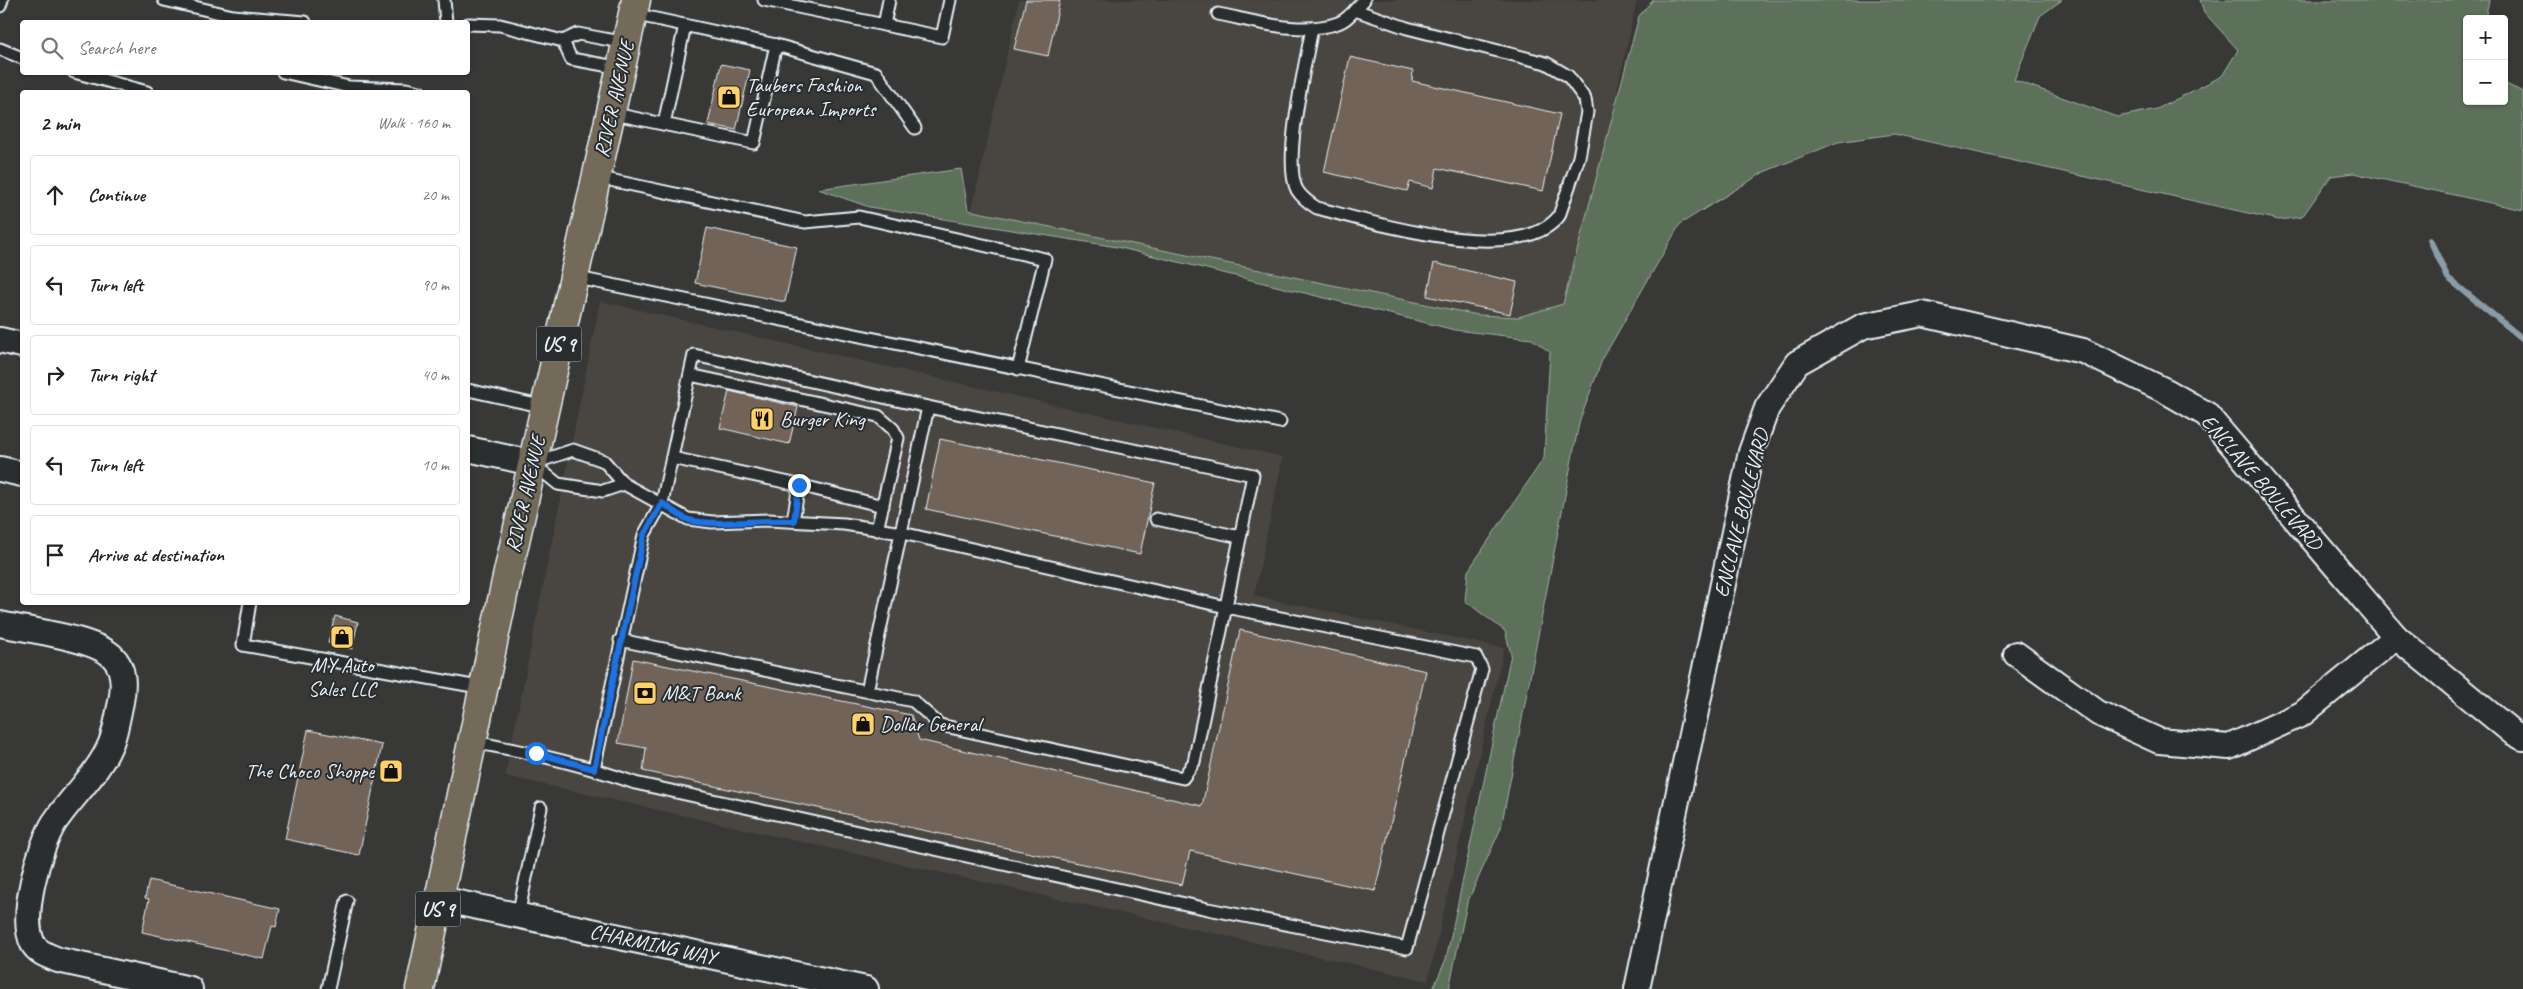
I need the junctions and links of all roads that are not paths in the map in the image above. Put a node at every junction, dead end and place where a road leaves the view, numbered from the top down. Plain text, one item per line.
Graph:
1 (2, 0) edge
2 (164, 0) edge
3 (444, 0) edge
4 (764, 0) edge
5 (889, 0) edge
6 (950, 0) edge
7 (1364, 0) edge
8 (0, 6) edge
9 (634, 7) edge
10 (1355, 10) junction
11 (1218, 14) dead end
12 (234, 20) edge
13 (446, 20) edge
14 (470, 24) edge
15 (685, 25) junction
16 (884, 25) junction
17 (1312, 28) junction
18 (563, 41) junction
19 (776, 45) junction
20 (0, 49) edge
21 (623, 55) junction
22 (20, 57) edge
23 (85, 75) edge
24 (296, 75) edge
25 (140, 90) edge
26 (411, 90) edge
27 (610, 113) junction
28 (664, 124) junction
29 (915, 128) dead end
30 (596, 177) junction
31 (573, 277) junction
32 (0, 340) edge
33 (20, 345) edge
34 (1018, 369) junction
35 (690, 375) junction
36 (470, 390) edge
37 (545, 407) junction
38 (928, 407) junction
39 (1280, 422) dead end
40 (470, 449) edge
41 (672, 458) junction
42 (532, 463) junction
43 (0, 469) edge
44 (20, 474) edge
45 (624, 484) junction
46 (799, 485) junction
47 (662, 503) junction
48 (883, 506) junction
49 (1156, 519) dead end
50 (794, 521) junction
51 (877, 530) junction
52 (902, 533) junction
53 (1240, 537) junction
54 (250, 605) edge
55 (1226, 607) junction
56 (0, 624) edge
57 (2396, 637) junction
58 (620, 640) junction
59 (2016, 654) dead end
60 (484, 688) junction
61 (867, 691) junction
62 (2523, 738) edge
63 (473, 742) junction
64 (594, 769) junction
65 (541, 808) dead end
66 (440, 899) junction
67 (347, 901) dead end
68 (518, 915) junction
69 (190, 989) edge
70 (328, 989) edge
71 (420, 989) edge
72 (866, 989) edge
73 (1637, 989) edge

1 - 8 lane
2 - 12 lane
3 - 13 lane
4 - 16 lane
5 - 16 lane
6 - 16 lane
7 - 10 lane
9 - 15 lane
9 - 21 highway, RIVER AVENUE / US 9
10 - 17 lane
10 - 17 lane
11 - 17 lane
14 - 18 lane
15 - 19 lane
15 - 28 lane
18 - 21 lane
18 - 21 lane
19 - 28 lane
19 - 29 lane
20 - 22 lane
21 - 27 highway, RIVER AVENUE / US 9
23 - 25 lane
24 - 26 lane
27 - 28 lane
27 - 30 highway, RIVER AVENUE / US 9
30 - 31 highway, RIVER AVENUE / US 9
30 - 34 lane
31 - 34 lane
31 - 37 highway, RIVER AVENUE / US 9
32 - 33 street
34 - 39 lane
35 - 38 lane
35 - 41 lane
35 - 48 lane
36 - 37 lane
37 - 42 highway, RIVER AVENUE / US 9
38 - 52 lane
38 - 53 lane
40 - 42 street
41 - 46 lane
41 - 47 lane
42 - 45 lane
42 - 45 lane
42 - 60 highway, RIVER AVENUE / US 9
43 - 44 street
45 - 47 lane
46 - 48 lane
46 - 50 lane
47 - 50 lane
47 - 58 lane
48 - 51 lane
49 - 53 lane
50 - 51 lane
51 - 52 lane
52 - 55 lane
52 - 61 lane
53 - 55 lane
54 - 60 lane
55 - 61 lane
55 - 64 lane
56 - 69 street
57 - 59 street
57 - 62 street, ENCLAVE BOULEVARD
57 - 73 street, ENCLAVE BOULEVARD
58 - 61 lane
58 - 64 lane
60 - 63 highway, RIVER AVENUE / US 9
63 - 64 lane
63 - 66 highway, RIVER AVENUE / US 9
65 - 68 lane
66 - 68 street, CHARMING WAY
66 - 71 highway, RIVER AVENUE / US 9
67 - 70 lane
68 - 72 street, CHARMING WAY

